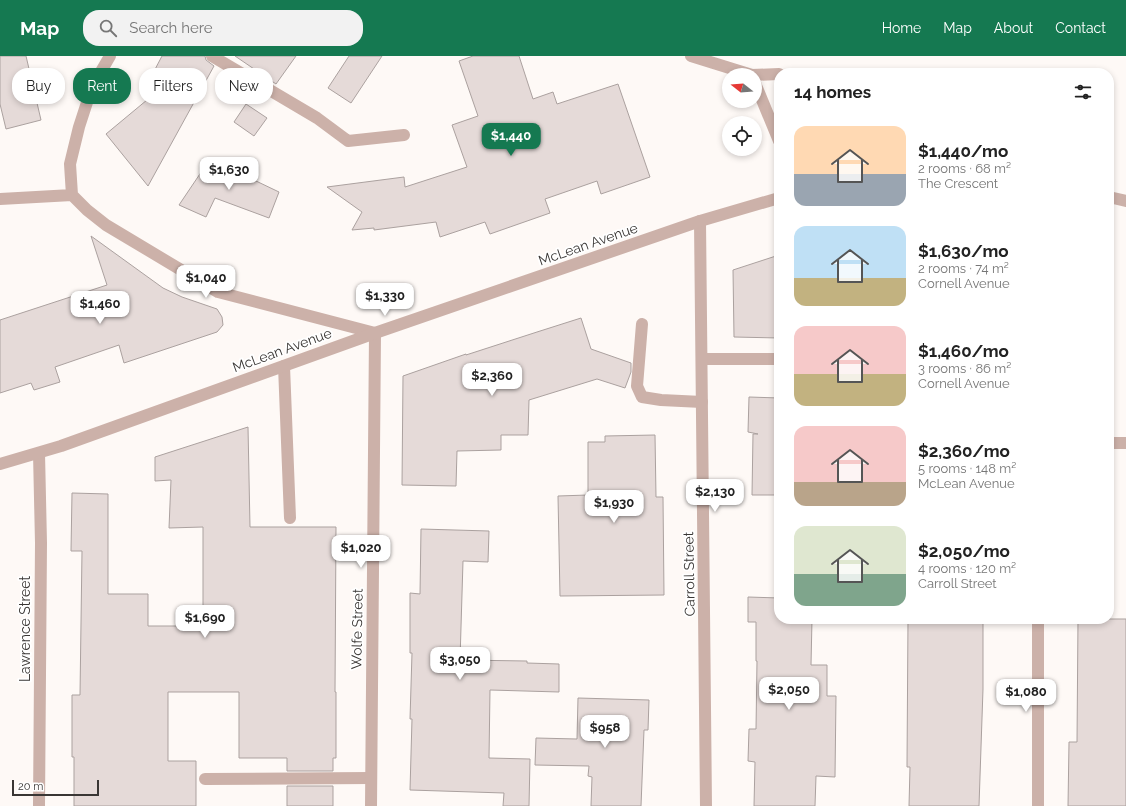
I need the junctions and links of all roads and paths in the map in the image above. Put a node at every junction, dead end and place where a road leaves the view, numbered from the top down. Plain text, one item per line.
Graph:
1 (110, 56) edge
2 (212, 56) edge
3 (691, 56) edge
4 (730, 68) edge
5 (774, 74) edge
6 (762, 75) edge
7 (762, 100) edge
8 (774, 129) edge
9 (404, 135) dead end
10 (72, 195) junction
11 (1114, 198) edge
12 (0, 199) edge
13 (774, 199) edge
14 (1126, 201) edge
15 (700, 221) junction
16 (642, 324) dead end
17 (375, 333) junction
18 (702, 358) junction
19 (774, 359) edge
20 (284, 366) junction
21 (702, 402) junction
22 (1114, 443) edge
23 (1126, 443) edge
24 (39, 453) junction
25 (0, 464) edge
26 (290, 518) dead end
27 (1038, 624) edge
28 (371, 778) junction
29 (204, 779) dead end
30 (39, 806) edge
31 (371, 806) edge
32 (706, 806) edge
33 (1038, 806) edge

1 - 10 street
2 - 9 street
3 - 4 street
5 - 6 street
7 - 8 street
10 - 12 street
10 - 17 street
11 - 14 street
13 - 15 street, McLean Avenue
15 - 17 street, McLean Avenue
15 - 18 street, Carroll Street
16 - 21 street
17 - 20 street, McLean Avenue
17 - 28 street, Wolfe Street
18 - 19 street
18 - 21 street, Carroll Street
20 - 24 street, McLean Avenue
20 - 26 street
21 - 32 street, Carroll Street
22 - 23 street
24 - 25 street, McLean Avenue
24 - 30 street, Lawrence Street
27 - 33 street
28 - 29 street
28 - 31 street, Wolfe Street

